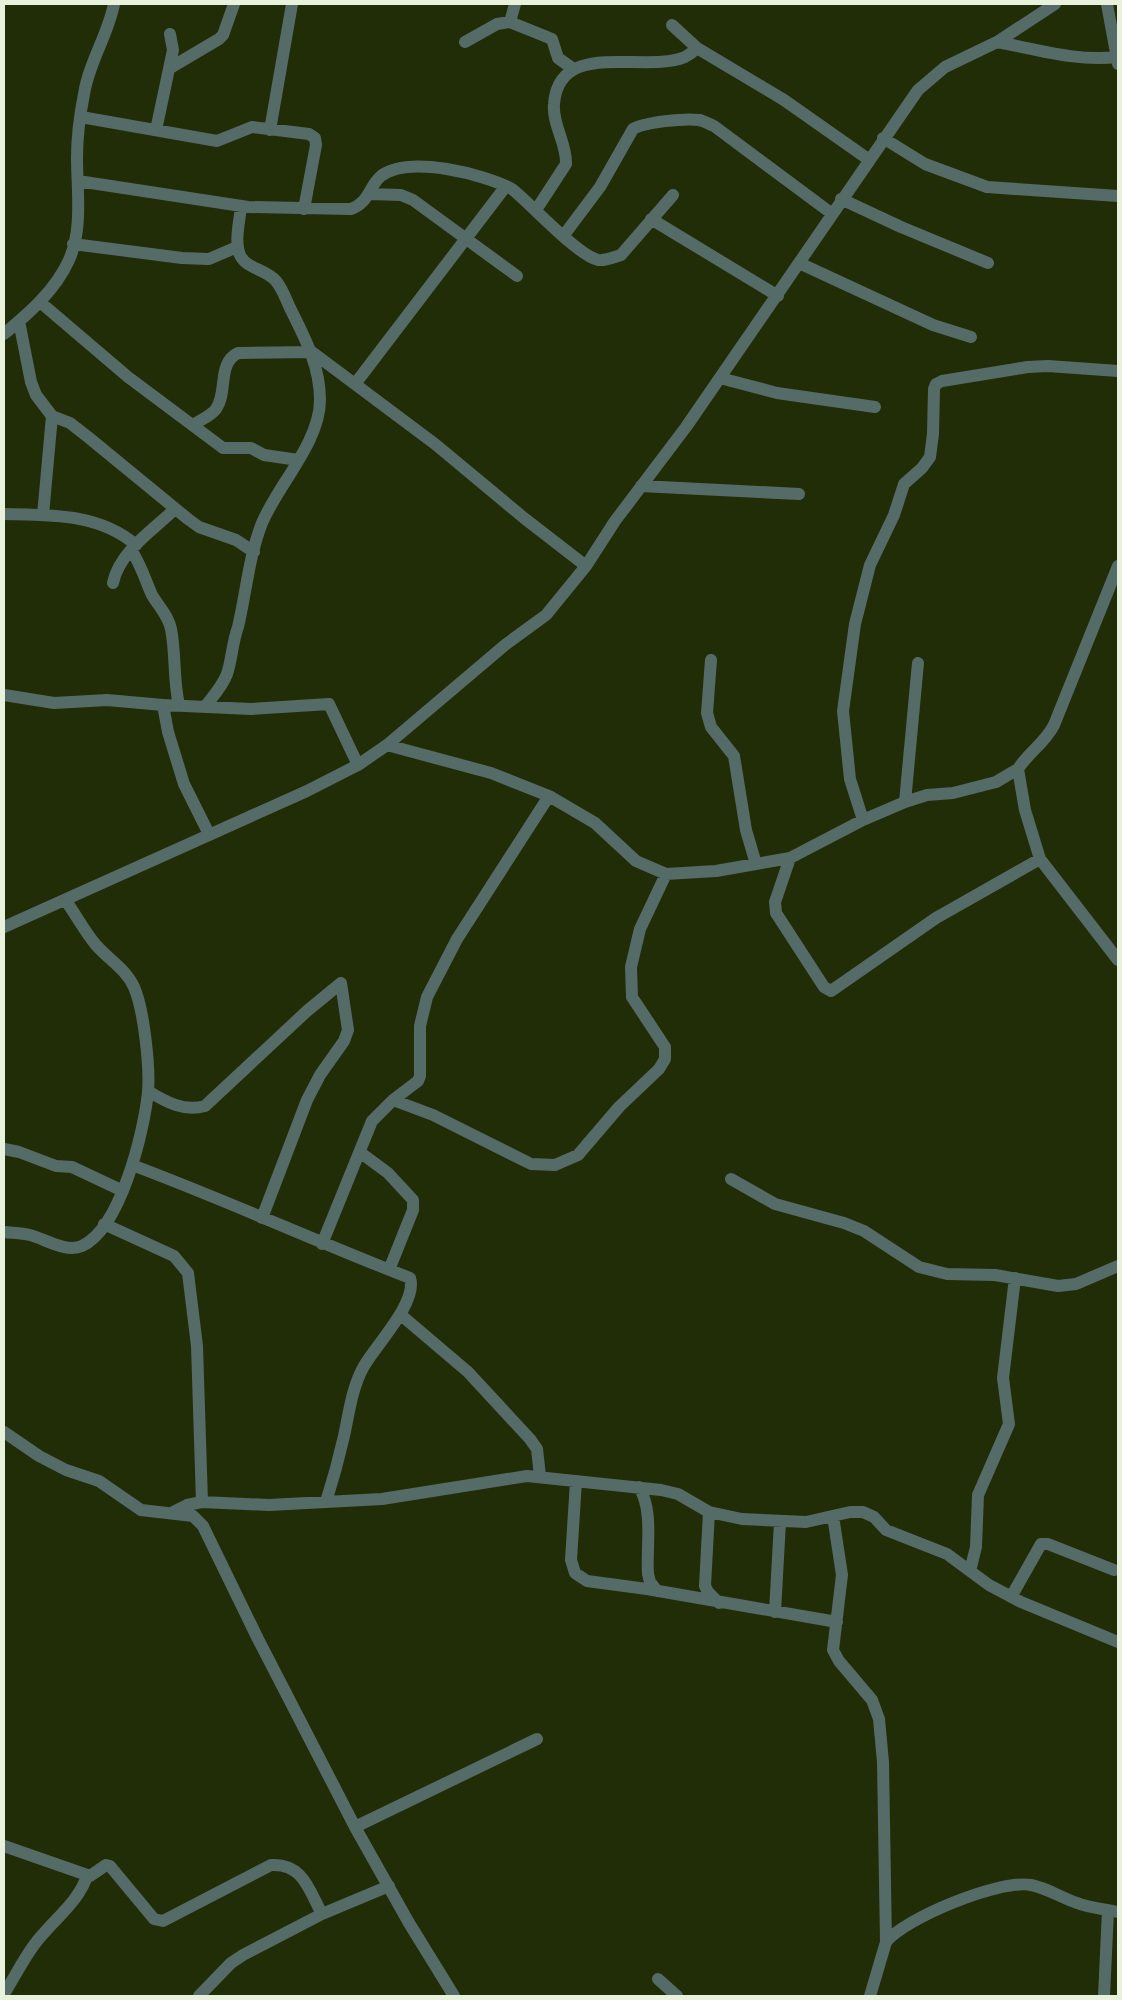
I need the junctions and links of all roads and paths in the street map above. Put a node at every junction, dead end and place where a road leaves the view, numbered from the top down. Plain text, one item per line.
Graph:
1 (114, 4) edge
2 (234, 4) edge
3 (292, 4) edge
4 (515, 4) edge
5 (1055, 4) edge
6 (1111, 6) edge
7 (510, 22) junction
8 (672, 25) dead end
9 (170, 34) dead end
10 (465, 42) dead end
11 (997, 42) junction
12 (698, 48) junction
13 (1117, 61) edge
14 (170, 68) junction
15 (572, 68) junction
16 (81, 117) junction
17 (156, 130) junction
18 (270, 130) junction
19 (883, 138) junction
20 (868, 159) junction
21 (78, 181) junction
22 (506, 186) junction
23 (370, 194) junction
24 (672, 195) dead end
25 (1118, 196) edge
26 (841, 199) junction
27 (241, 206) junction
28 (304, 209) junction
29 (536, 210) junction
30 (831, 213) junction
31 (651, 219) junction
32 (564, 235) junction
33 (465, 237) junction
34 (73, 244) junction
35 (238, 247) junction
36 (799, 263) junction
37 (988, 263) dead end
38 (517, 276) dead end
39 (778, 296) junction
40 (40, 302) junction
41 (19, 321) junction
42 (4, 334) edge
43 (971, 337) dead end
44 (312, 352) junction
45 (1118, 370) edge
46 (720, 378) junction
47 (355, 384) junction
48 (875, 407) dead end
49 (52, 416) junction
50 (192, 425) junction
51 (298, 460) junction
52 (641, 486) junction
53 (799, 494) dead end
54 (175, 509) junction
55 (4, 514) edge
56 (43, 515) junction
57 (134, 547) junction
58 (254, 552) junction
59 (586, 566) junction
60 (1118, 566) edge
61 (113, 583) dead end
62 (711, 660) dead end
63 (918, 663) dead end
64 (4, 695) edge
65 (163, 705) junction
66 (179, 705) junction
67 (205, 707) junction
68 (387, 745) junction
69 (358, 765) junction
70 (1018, 769) junction
71 (549, 796) junction
72 (905, 802) junction
73 (863, 820) junction
74 (210, 834) junction
75 (790, 858) junction
76 (1040, 859) junction
77 (756, 864) junction
78 (666, 874) junction
79 (66, 901) junction
80 (4, 927) edge
81 (1118, 960) edge
82 (148, 1091) junction
83 (393, 1100) junction
84 (4, 1149) edge
85 (361, 1152) junction
86 (132, 1165) junction
87 (731, 1179) dead end
88 (123, 1191) junction
89 (262, 1218) junction
90 (104, 1224) junction
91 (4, 1232) edge
92 (322, 1244) junction
93 (1118, 1266) edge
94 (389, 1270) junction
95 (1015, 1278) junction
96 (401, 1314) junction
97 (4, 1432) edge
98 (540, 1476) junction
99 (576, 1481) junction
100 (639, 1487) junction
101 (202, 1502) junction
102 (326, 1502) junction
103 (173, 1512) junction
104 (709, 1512) junction
105 (833, 1516) junction
106 (780, 1522) junction
107 (1114, 1570) dead end
108 (970, 1571) junction
109 (657, 1591) junction
110 (1011, 1597) junction
111 (719, 1603) junction
112 (775, 1612) junction
113 (837, 1622) junction
114 (1118, 1642) edge
115 (538, 1738) dead end
116 (355, 1827) junction
117 (4, 1846) edge
118 (87, 1875) junction
119 (389, 1886) junction
120 (1113, 1911) edge
121 (322, 1914) junction
122 (886, 1942) junction
123 (658, 1979) dead end
124 (4, 1994) edge
125 (199, 1996) edge
126 (454, 1996) edge
127 (677, 1996) edge
128 (870, 1996) edge
129 (1104, 1996) edge

1 - 16 street
2 - 14 street
3 - 18 street
4 - 7 street
5 - 11 street
6 - 13 street
7 - 10 street
7 - 15 street
8 - 12 street
9 - 14 street
11 - 13 street
11 - 19 street
12 - 15 street
12 - 20 street
14 - 17 street
15 - 29 street
16 - 17 street
16 - 21 street
17 - 18 street
18 - 28 street
19 - 20 street
19 - 25 street
20 - 26 street
21 - 27 street
21 - 34 street
22 - 23 street
22 - 29 street
22 - 33 street
23 - 28 street
23 - 33 street
24 - 31 street
26 - 30 street
26 - 37 street
27 - 28 street
27 - 35 street
29 - 32 street
30 - 32 street
30 - 36 street
31 - 32 street
31 - 39 street
33 - 38 street
33 - 47 street
34 - 35 street
34 - 40 street
35 - 44 street
36 - 39 street
36 - 43 street
39 - 46 street
40 - 41 street
40 - 50 street
41 - 42 street
41 - 49 street
44 - 47 street
44 - 50 street
44 - 51 street
45 - 73 street
46 - 48 street
46 - 52 street
47 - 59 street
49 - 54 street
49 - 56 street
50 - 51 street
51 - 58 street
52 - 53 street
52 - 59 street
54 - 57 street
54 - 58 street
55 - 56 street
56 - 57 street
57 - 61 street
57 - 66 street
58 - 67 street
59 - 68 street
60 - 70 street
62 - 77 street
63 - 72 street
64 - 65 street
65 - 66 street
65 - 74 street
66 - 67 street
67 - 69 street
68 - 69 street
68 - 71 street
69 - 74 street
70 - 72 street
70 - 76 street
71 - 78 street
71 - 83 street
72 - 73 street
73 - 75 street
74 - 79 street
75 - 76 street
75 - 77 street
76 - 81 street
77 - 78 street
78 - 83 street
79 - 80 street
79 - 82 street
82 - 86 street
82 - 89 street
83 - 85 street
84 - 88 street
85 - 92 street
85 - 94 street
86 - 88 street
86 - 89 street
87 - 95 street
88 - 90 street
89 - 92 street
90 - 91 street
90 - 101 street
92 - 94 street
93 - 95 street
94 - 96 street
95 - 108 street
96 - 98 street
96 - 102 street
97 - 103 street
98 - 99 street
98 - 102 street
99 - 100 street
99 - 109 street
100 - 104 street
100 - 109 street
101 - 102 street
101 - 103 street
103 - 116 street
104 - 106 street
104 - 111 street
105 - 106 street
105 - 108 street
105 - 113 street
106 - 112 street
107 - 110 street
108 - 110 street
109 - 111 street
110 - 114 street
111 - 112 street
112 - 113 street
113 - 122 street
115 - 116 street
116 - 119 street
117 - 118 street
118 - 121 street
118 - 124 street
119 - 121 street
119 - 126 street
120 - 122 street
120 - 129 street
121 - 125 street
122 - 128 street
123 - 127 street

